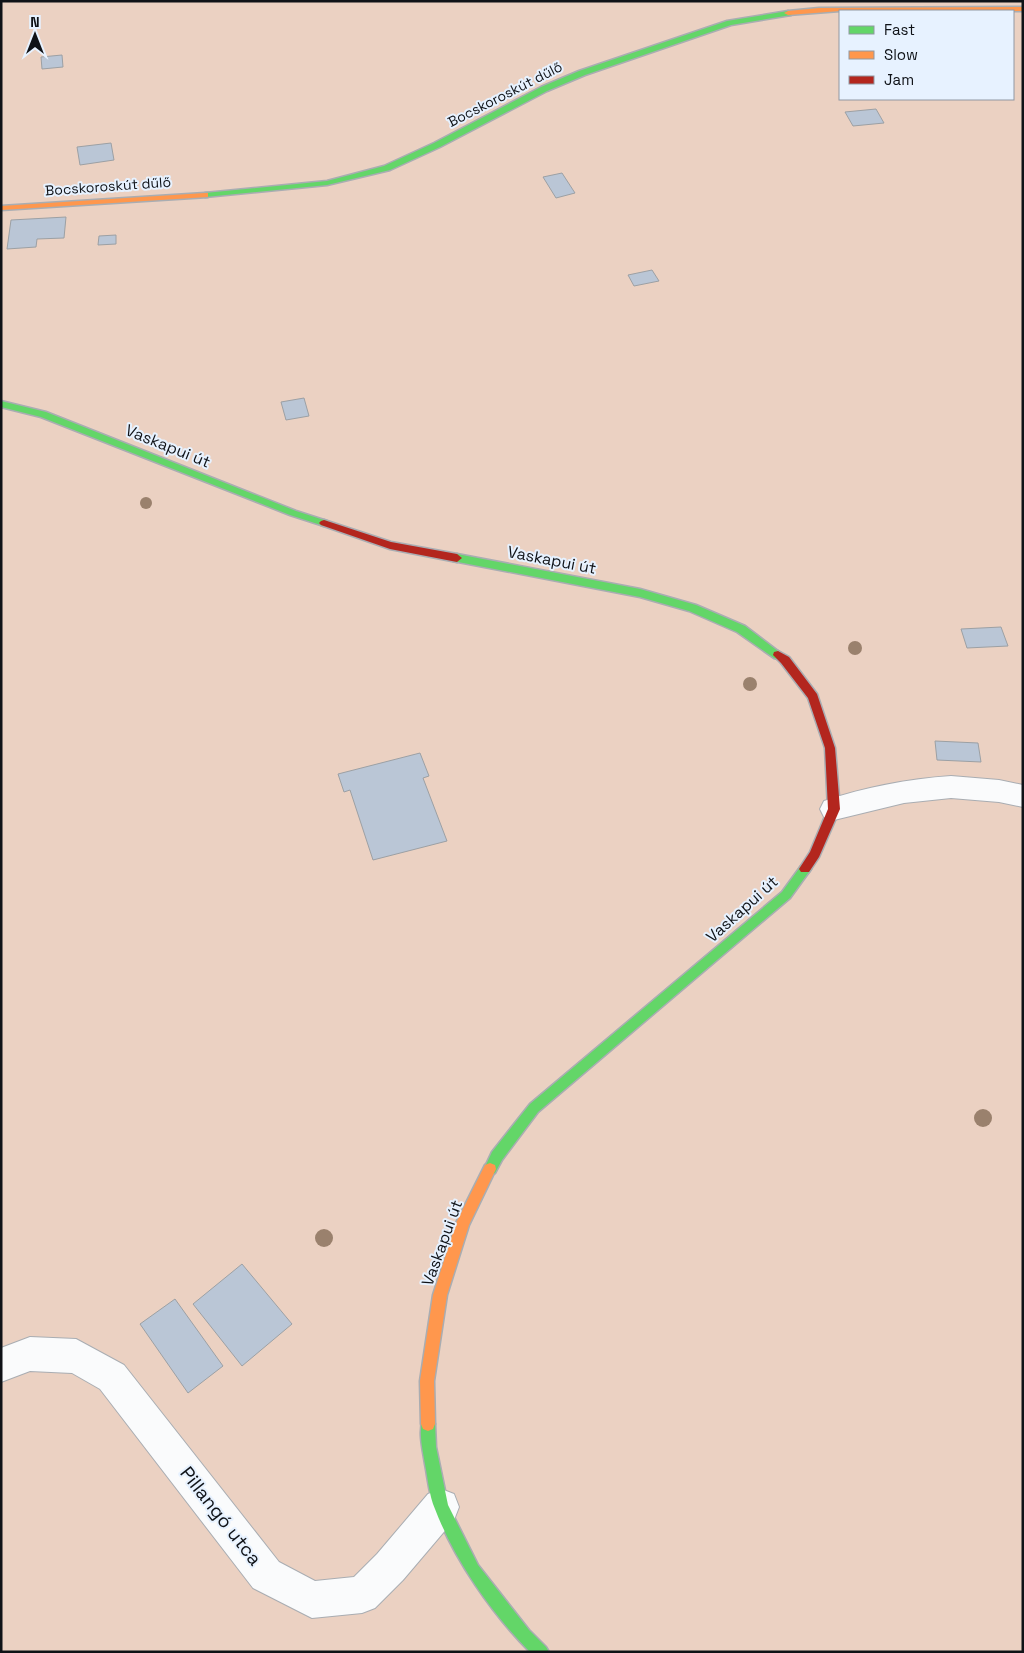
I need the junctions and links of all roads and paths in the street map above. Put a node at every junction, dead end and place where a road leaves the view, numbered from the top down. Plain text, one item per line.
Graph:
1 (1023, 9) edge
2 (1, 208) edge
3 (1, 404) edge
4 (1023, 796) edge
5 (834, 809) junction
6 (1, 1365) edge
7 (441, 1507) junction
8 (541, 1652) edge

1 - 2 street, Bocskoroskút dűlő
3 - 5 street, Vaskapui út
4 - 5 street
5 - 7 street, Vaskapui út
6 - 7 street, Pillangó utca
7 - 8 street, Vaskapui út

